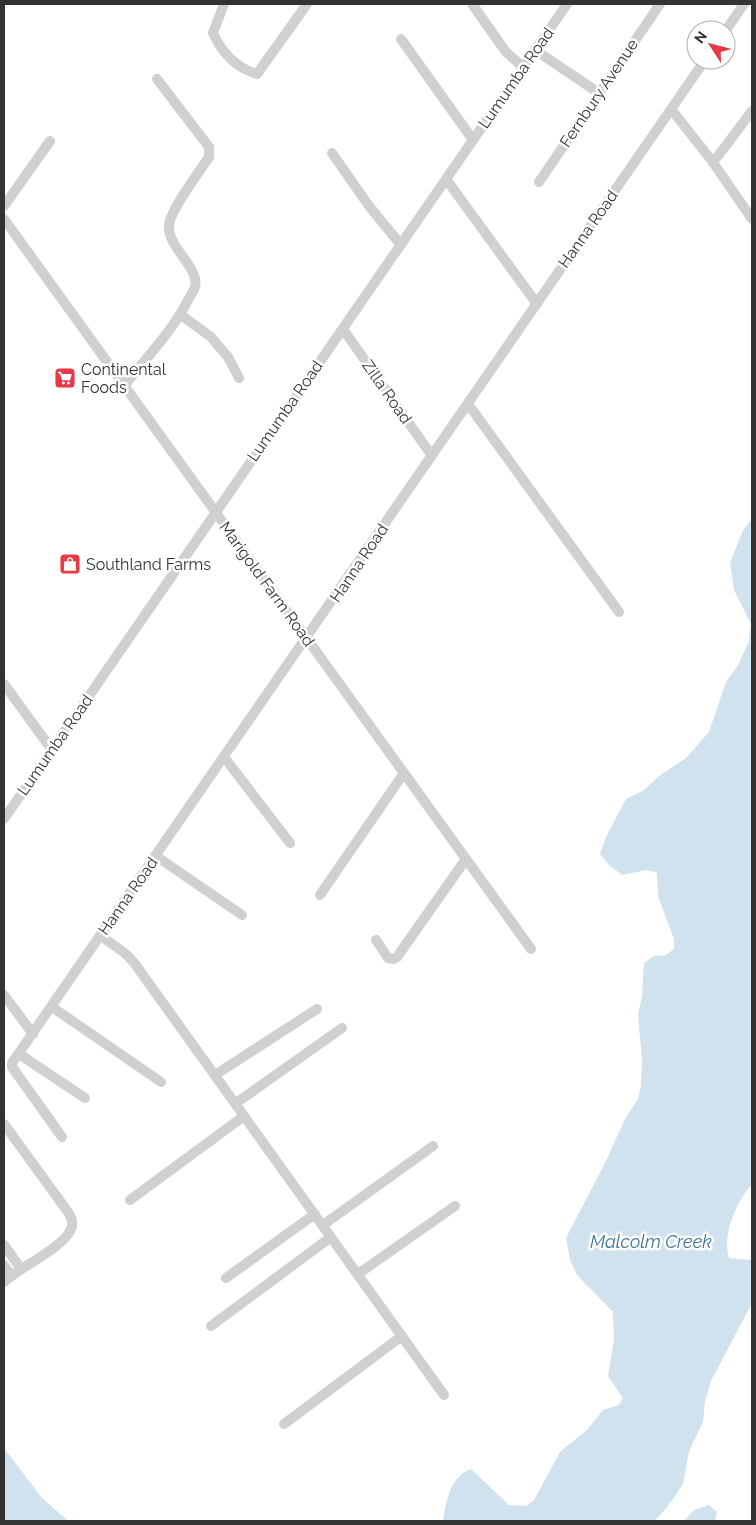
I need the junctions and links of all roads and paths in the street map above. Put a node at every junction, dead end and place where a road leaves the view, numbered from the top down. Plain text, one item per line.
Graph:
1 (224, 4) edge
2 (307, 4) edge
3 (472, 4) edge
4 (567, 4) edge
5 (660, 4) edge
6 (744, 4) edge
7 (733, 20) edge
8 (401, 39) dead end
9 (535, 50) junction
10 (523, 67) junction
11 (698, 70) edge
12 (157, 79) dead end
13 (599, 93) junction
14 (671, 110) junction
15 (752, 111) edge
16 (473, 140) junction
17 (50, 141) dead end
18 (332, 153) dead end
19 (712, 162) junction
20 (446, 179) junction
21 (539, 182) dead end
22 (4, 206) edge
23 (4, 219) edge
24 (752, 219) edge
25 (401, 245) junction
26 (537, 304) junction
27 (180, 315) junction
28 (343, 329) junction
29 (239, 378) dead end
30 (124, 386) junction
31 (468, 404) junction
32 (432, 456) junction
33 (216, 512) junction
34 (619, 612) dead end
35 (307, 638) junction
36 (4, 684) edge
37 (52, 750) junction
38 (224, 757) junction
39 (404, 772) junction
40 (4, 819) edge
41 (290, 842) dead end
42 (156, 856) junction
43 (466, 859) junction
44 (320, 895) dead end
45 (242, 915) dead end
46 (101, 936) junction
47 (376, 940) dead end
48 (531, 949) dead end
49 (4, 994) edge
50 (52, 1007) junction
51 (317, 1009) dead end
52 (342, 1028) dead end
53 (33, 1034) junction
54 (19, 1054) junction
55 (215, 1075) junction
56 (161, 1082) dead end
57 (85, 1098) dead end
58 (236, 1103) junction
59 (244, 1116) junction
60 (4, 1124) edge
61 (62, 1137) dead end
62 (433, 1146) dead end
63 (130, 1200) dead end
64 (455, 1206) dead end
65 (315, 1214) junction
66 (322, 1225) junction
67 (331, 1237) junction
68 (4, 1245) edge
69 (4, 1265) edge
70 (21, 1269) junction
71 (358, 1274) junction
72 (226, 1278) dead end
73 (7, 1279) edge
74 (212, 1326) dead end
75 (402, 1336) junction
76 (444, 1395) dead end
77 (284, 1424) dead end

1 - 2 street
3 - 10 street
4 - 9 street, Lumumba Road
5 - 13 street, Fernbury Avenue
6 - 7 street
8 - 16 street
9 - 10 street, Lumumba Road
9 - 13 street
10 - 16 street, Lumumba Road
11 - 14 street, Hanna Road
12 - 27 street
13 - 21 street, Fernbury Avenue
14 - 19 street
14 - 26 street, Hanna Road
15 - 19 street
16 - 20 street, Lumumba Road
17 - 22 street
18 - 25 street
19 - 24 street
20 - 25 street, Lumumba Road
20 - 26 street
23 - 30 street, Marigold Farm Road
25 - 28 street, Lumumba Road
26 - 31 street, Hanna Road
27 - 29 street
27 - 30 street
28 - 32 street, Zilla Road
28 - 33 street, Lumumba Road
30 - 33 street, Marigold Farm Road
31 - 32 street, Hanna Road
31 - 34 street
32 - 35 street, Hanna Road
33 - 35 street, Marigold Farm Road
33 - 37 street, Lumumba Road
35 - 38 street, Hanna Road
35 - 39 street, Marigold Farm Road
36 - 37 street
37 - 40 street, Lumumba Road
38 - 41 street
38 - 42 street, Hanna Road
39 - 43 street, Marigold Farm Road
39 - 44 street
42 - 45 street
42 - 46 street, Hanna Road
43 - 47 street
43 - 48 street, Marigold Farm Road
46 - 50 street, Hanna Road
46 - 55 street
49 - 53 street
50 - 53 street, Hanna Road
50 - 56 street
51 - 55 street
52 - 58 street
53 - 54 street, Hanna Road
54 - 57 street
54 - 61 street, Hanna Road
55 - 58 street
58 - 59 street
59 - 63 street
59 - 65 street
60 - 70 street
62 - 66 street
64 - 71 street
65 - 66 street
65 - 72 street
66 - 67 street
67 - 71 street
67 - 74 street
68 - 70 street
69 - 73 street
70 - 73 street
71 - 75 street
75 - 76 street
75 - 77 street

